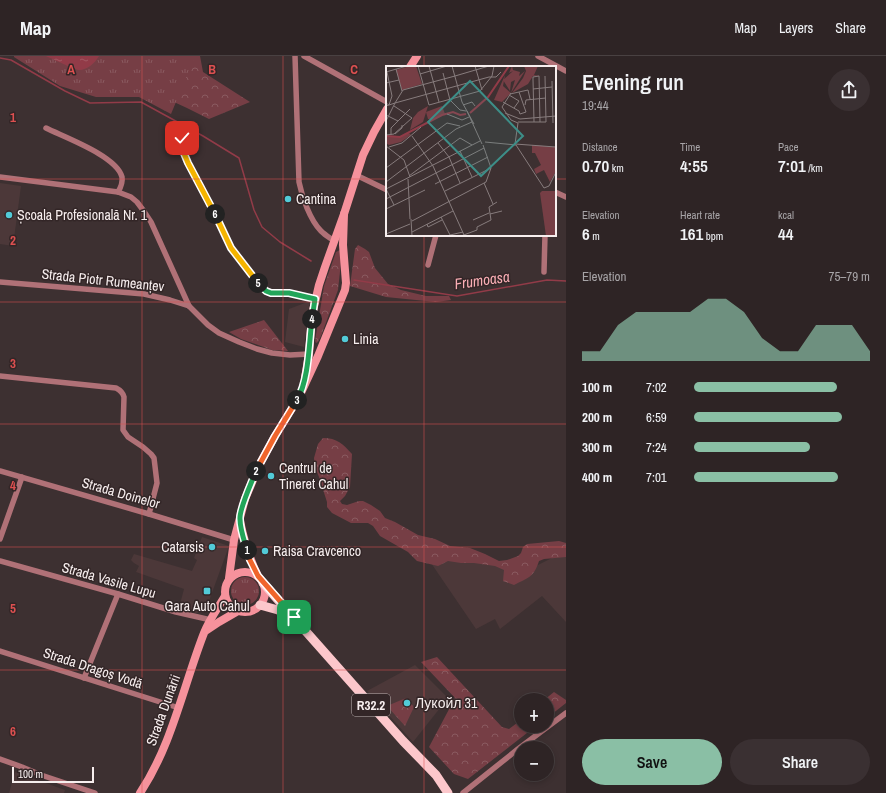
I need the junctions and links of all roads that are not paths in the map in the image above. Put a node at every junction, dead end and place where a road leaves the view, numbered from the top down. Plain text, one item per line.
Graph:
1 (295, 56) edge
2 (304, 56) edge
3 (417, 56) edge
4 (538, 56) edge
5 (411, 66) edge
6 (566, 71) edge
7 (386, 101) edge
8 (386, 111) edge
9 (46, 128) dead end
10 (184, 130) dead end
11 (356, 175) junction
12 (0, 177) edge
13 (386, 190) edge
14 (118, 192) junction
15 (556, 192) edge
16 (566, 197) edge
17 (344, 214) junction
18 (436, 236) edge
19 (545, 236) edge
20 (333, 244) junction
21 (344, 249) junction
22 (428, 265) dead end
23 (544, 272) dead end
24 (0, 282) edge
25 (315, 299) junction
26 (189, 306) junction
27 (310, 339) junction
28 (323, 345) junction
29 (309, 354) junction
30 (0, 376) edge
31 (304, 387) junction
32 (0, 471) edge
33 (22, 477) junction
34 (149, 514) junction
35 (240, 518) junction
36 (0, 540) edge
37 (234, 540) junction
38 (0, 561) edge
39 (229, 578) junction
40 (260, 579) junction
41 (118, 594) junction
42 (224, 596) junction
43 (260, 605) junction
44 (238, 611) junction
45 (294, 617) junction
46 (211, 620) junction
47 (205, 632) junction
48 (0, 651) edge
49 (84, 678) junction
50 (179, 708) junction
51 (566, 714) edge
52 (0, 759) edge
53 (95, 793) edge
54 (140, 793) edge
55 (448, 793) edge
56 (463, 793) edge

1 - 20 street
2 - 7 street
3 - 5 main road
4 - 6 street
8 - 11 main road
9 - 14 street
10 - 25 street
11 - 13 street
11 - 17 main road
12 - 14 street
14 - 26 street
15 - 16 street
17 - 20 main road
17 - 21 main road
18 - 22 street
19 - 23 street
20 - 21 main road
20 - 25 main road
21 - 28 main road
24 - 26 street, Strada Piotr Rumeanțev
25 - 27 main road
26 - 29 street, Strada Piotr Rumeanțev
27 - 28 main road
27 - 29 main road
28 - 31 main road
29 - 31 main road
30 - 34 street
31 - 35 main road
32 - 33 street, Strada Doinelor
33 - 34 street, Strada Doinelor
33 - 36 street
34 - 37 street, Strada Doinelor
35 - 37 main road
35 - 40 main road
37 - 39 main road
38 - 41 street, Strada Vasile Lupu
39 - 40 main road
39 - 42 main road
40 - 43 main road
40 - 45 main road, R32.2
41 - 46 street, Strada Vasile Lupu
41 - 49 street
42 - 44 main road
42 - 46 main road, Strada Dunării
43 - 44 main road
43 - 45 main road, R32.2
44 - 47 main road
45 - 55 main road, R32.2
46 - 47 main road, Strada Dunării
47 - 50 main road, Strada Dunării
48 - 49 street, Strada Dragoș Vodă
49 - 50 street, Strada Dragoș Vodă
50 - 54 main road, Strada Dunării
51 - 56 street
52 - 53 street

